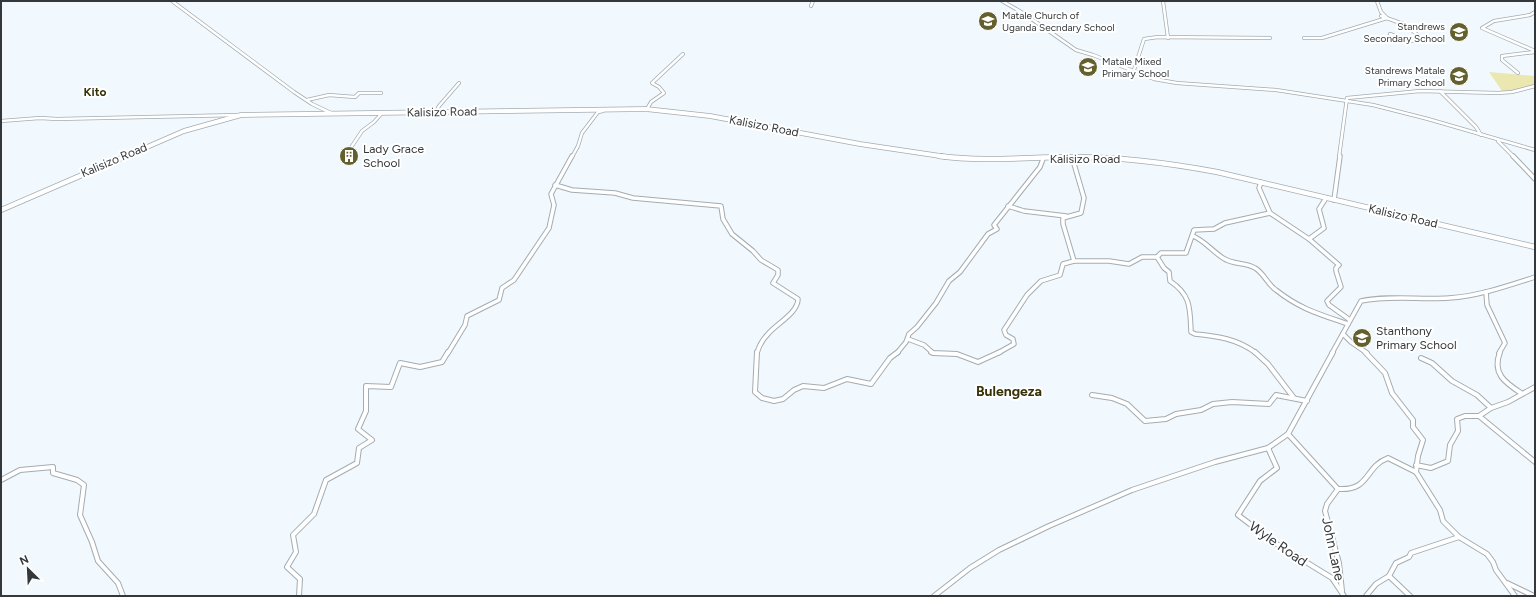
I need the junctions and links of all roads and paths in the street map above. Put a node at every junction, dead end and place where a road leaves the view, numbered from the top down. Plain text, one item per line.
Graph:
1 (172, 1) edge
2 (813, 1) edge
3 (1002, 1) edge
4 (1163, 1) edge
5 (1377, 1) edge
6 (811, 6) dead end
7 (1535, 12) edge
8 (1381, 16) dead end
9 (1387, 18) junction
10 (1390, 34) dead end
11 (1168, 38) junction
12 (1270, 38) dead end
13 (1304, 38) dead end
14 (1535, 51) edge
15 (683, 54) dead end
16 (1136, 73) junction
17 (1518, 73) dead end
18 (459, 83) dead end
19 (1535, 86) edge
20 (1440, 91) junction
21 (381, 93) dead end
22 (307, 100) junction
23 (1346, 100) junction
24 (609, 109) junction
25 (647, 109) junction
26 (320, 111) junction
27 (436, 112) junction
28 (382, 113) junction
29 (241, 115) junction
30 (1, 121) edge
31 (1482, 136) junction
32 (1498, 140) junction
33 (350, 149) dead end
34 (1535, 150) edge
35 (1072, 157) junction
36 (1043, 159) junction
37 (1535, 179) edge
38 (1261, 182) junction
39 (555, 185) junction
40 (1326, 198) junction
41 (1334, 200) junction
42 (1008, 206) junction
43 (1, 210) edge
44 (1270, 213) junction
45 (1066, 216) junction
46 (1193, 236) junction
47 (1309, 239) junction
48 (1535, 247) edge
49 (1157, 257) junction
50 (1074, 261) junction
51 (1535, 277) edge
52 (1486, 292) junction
53 (1349, 322) junction
54 (1343, 334) junction
55 (908, 339) junction
56 (1421, 358) dead end
57 (1535, 387) edge
58 (1521, 393) junction
59 (1092, 395) dead end
60 (1295, 398) junction
61 (1307, 401) junction
62 (1491, 408) junction
63 (1479, 416) junction
64 (1288, 434) junction
65 (1268, 448) junction
66 (1535, 462) edge
67 (1416, 464) junction
68 (1416, 472) junction
69 (1, 480) edge
70 (1338, 489) junction
71 (1459, 537) junction
72 (1389, 576) junction
73 (1506, 583) junction
74 (1343, 594) edge
75 (123, 596) edge
76 (300, 596) edge
77 (934, 596) edge
78 (1366, 596) edge
79 (1410, 596) edge
80 (1515, 596) edge
81 (1534, 596) edge

1 - 22 street
2 - 6 street
3 - 16 street
4 - 11 street
5 - 9 street
7 - 14 street
8 - 9 street
9 - 10 street
9 - 13 street
11 - 12 street
11 - 16 street
14 - 17 street
15 - 25 street
16 - 23 street
18 - 27 street
19 - 20 street
20 - 23 street
20 - 31 street
21 - 22 street
22 - 26 street
23 - 31 street
23 - 41 street
24 - 25 street, Kalisizo Road
24 - 27 street, Kalisizo Road
24 - 39 street
25 - 36 street, Kalisizo Road
26 - 28 street, Kalisizo Road
26 - 29 street, Kalisizo Road
27 - 28 street, Kalisizo Road
28 - 33 street
29 - 30 street
29 - 43 street, Kalisizo Road
31 - 32 street
32 - 34 street
32 - 37 street
35 - 36 street, Kalisizo Road
35 - 38 street, Kalisizo Road
35 - 45 street
36 - 42 street
38 - 40 street, Kalisizo Road
38 - 44 street
39 - 55 street
39 - 76 street
40 - 41 street, Kalisizo Road
40 - 47 street
41 - 48 street, Kalisizo Road
42 - 45 street
42 - 55 street
44 - 46 street
44 - 47 street
45 - 50 street
46 - 49 street
46 - 53 street
47 - 53 street
49 - 50 street
49 - 60 street
50 - 55 street
51 - 52 street
52 - 53 street
52 - 58 street
53 - 54 street
54 - 61 street
54 - 67 street
56 - 62 street
57 - 58 street
58 - 62 street
59 - 60 street
60 - 61 street
61 - 64 street
62 - 63 street
63 - 66 street
63 - 67 street
64 - 65 street
64 - 70 street
65 - 74 street, Wyle Road
65 - 77 street
67 - 68 street
68 - 70 street
68 - 71 street
69 - 75 street
70 - 74 street, John Lane
71 - 72 street
71 - 73 street
72 - 78 street
72 - 79 street
73 - 80 street
73 - 81 street

